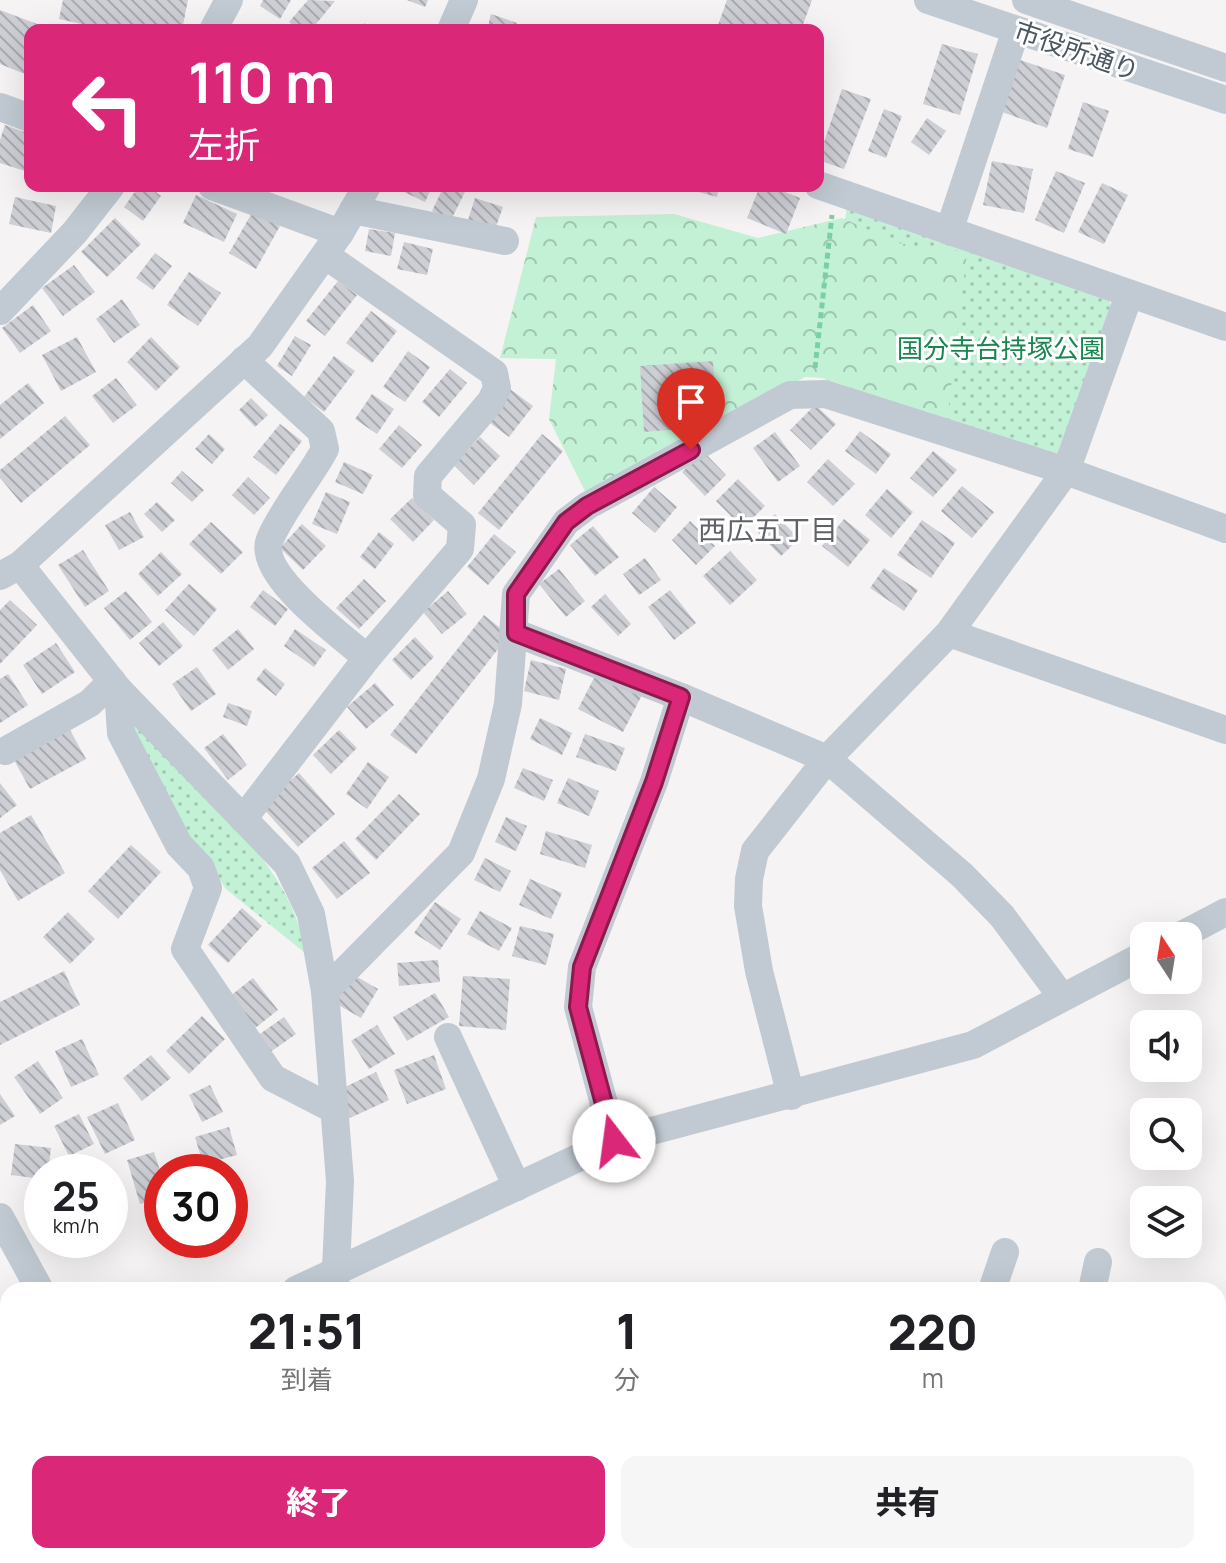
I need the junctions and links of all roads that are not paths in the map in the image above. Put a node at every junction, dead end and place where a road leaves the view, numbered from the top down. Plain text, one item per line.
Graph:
1 (229, 0) edge
2 (464, 0) edge
3 (928, 0) edge
4 (1026, 0) edge
5 (216, 24) edge
6 (454, 24) edge
7 (1016, 30) junction
8 (1226, 68) edge
9 (1226, 100) edge
10 (0, 107) edge
11 (24, 116) edge
12 (826, 188) edge
13 (106, 192) edge
14 (235, 192) edge
15 (346, 221) edge
16 (949, 231) junction
17 (505, 241) dead end
18 (1129, 295) junction
19 (0, 311) edge
20 (1226, 327) edge
21 (244, 360) junction
22 (1066, 471) junction
23 (1226, 529) edge
24 (10, 570) edge
25 (516, 633) junction
26 (949, 633) junction
27 (367, 658) junction
28 (115, 685) junction
29 (681, 697) junction
30 (1226, 730) edge
31 (5, 751) dead end
32 (827, 759) junction
33 (243, 819) junction
34 (1226, 912) edge
35 (1202, 925) edge
36 (1130, 962) edge
37 (325, 991) junction
38 (1062, 997) junction
39 (448, 1037) dead end
40 (791, 1096) junction
41 (335, 1110) junction
42 (614, 1141) junction
43 (517, 1187) junction
44 (4, 1234) edge
45 (1005, 1252) dead end
46 (1098, 1262) dead end
47 (35, 1282) edge
48 (335, 1282) edge
49 (995, 1282) edge
50 (1094, 1282) edge

1 - 5 street
2 - 6 street
3 - 7 street, 市役所通り
4 - 8 street, 市役所通り
7 - 9 street, 市役所通り
7 - 16 street
10 - 11 street
12 - 16 street
13 - 19 street
14 - 15 street
15 - 17 street
15 - 21 street
15 - 27 street
16 - 18 street
18 - 20 street
18 - 22 street
21 - 24 street
21 - 27 street
22 - 23 street
22 - 25 street
22 - 26 street
24 - 28 street
25 - 29 street
25 - 37 street
26 - 30 street
26 - 32 street
27 - 33 street
28 - 31 street
28 - 33 street
28 - 41 street
29 - 32 street
29 - 42 street
32 - 38 street
32 - 40 street
33 - 37 street
34 - 35 street
36 - 38 street
37 - 41 street
38 - 40 street
39 - 43 street
40 - 42 street
41 - 48 street
42 - 43 street
43 - 48 street
44 - 47 street
45 - 49 street
46 - 50 street

